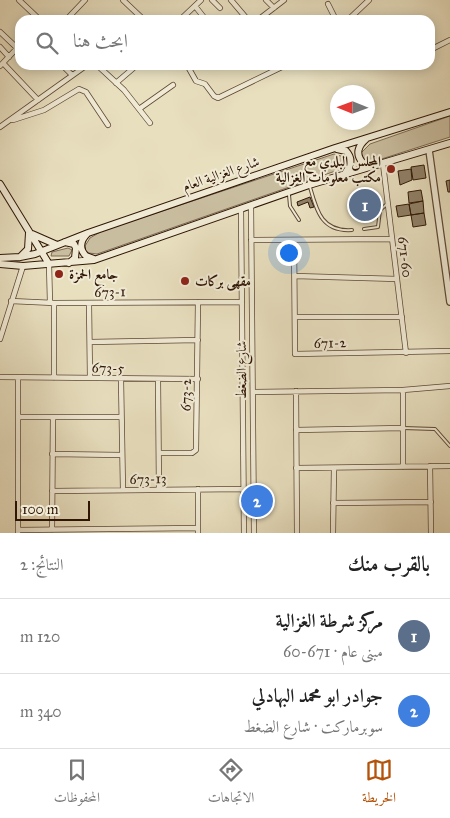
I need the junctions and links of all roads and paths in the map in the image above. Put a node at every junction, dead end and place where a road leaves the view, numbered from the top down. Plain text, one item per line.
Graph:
1 (19, 0) edge
2 (85, 0) edge
3 (123, 0) edge
4 (201, 0) edge
5 (212, 0) edge
6 (231, 0) edge
7 (266, 0) edge
8 (284, 0) edge
9 (369, 0) edge
10 (328, 4) dead end
11 (195, 6) junction
12 (220, 8) dead end
13 (274, 8) junction
14 (35, 15) edge
15 (71, 15) edge
16 (136, 15) edge
17 (185, 15) edge
18 (202, 15) edge
19 (244, 15) edge
20 (265, 15) edge
21 (334, 15) edge
22 (353, 15) edge
23 (0, 32) edge
24 (450, 40) edge
25 (15, 43) edge
26 (0, 47) edge
27 (435, 48) edge
28 (15, 50) edge
29 (9, 56) junction
30 (2, 64) edge
31 (67, 70) edge
32 (80, 70) edge
33 (102, 70) edge
34 (131, 70) edge
35 (190, 70) edge
36 (276, 70) edge
37 (72, 75) junction
38 (116, 83) junction
39 (173, 86) dead end
40 (38, 100) junction
41 (139, 109) junction
42 (450, 112) edge
43 (13, 120) junction
44 (150, 123) dead end
45 (108, 125) dead end
46 (0, 127) edge
47 (366, 138) junction
48 (450, 142) edge
49 (335, 148) junction
50 (429, 150) junction
51 (379, 165) junction
52 (344, 175) junction
53 (0, 184) edge
54 (310, 185) junction
55 (288, 193) junction
56 (387, 204) junction
57 (251, 206) junction
58 (241, 210) junction
59 (299, 220) dead end
60 (352, 230) dead end
61 (364, 230) dead end
62 (28, 232) junction
63 (88, 233) junction
64 (391, 239) junction
65 (251, 240) junction
66 (294, 240) junction
67 (62, 244) junction
68 (42, 251) junction
69 (0, 258) edge
70 (20, 258) junction
71 (98, 259) junction
72 (69, 263) junction
73 (0, 264) edge
74 (49, 264) junction
75 (23, 266) junction
76 (295, 276) junction
77 (397, 279) junction
78 (11, 301) junction
79 (198, 302) junction
80 (242, 302) junction
81 (450, 302) edge
82 (52, 303) junction
83 (89, 304) junction
84 (295, 317) junction
85 (402, 317) junction
86 (243, 339) junction
87 (252, 339) junction
88 (0, 340) edge
89 (198, 340) junction
90 (90, 342) junction
91 (450, 351) edge
92 (406, 353) junction
93 (0, 377) edge
94 (18, 378) junction
95 (54, 378) junction
96 (90, 378) junction
97 (198, 379) junction
98 (121, 380) junction
99 (158, 380) junction
100 (450, 386) edge
101 (402, 390) junction
102 (296, 391) junction
103 (253, 392) junction
104 (18, 417) junction
105 (53, 417) junction
106 (121, 417) junction
107 (403, 428) junction
108 (296, 430) junction
109 (450, 446) edge
110 (159, 453) junction
111 (52, 454) junction
112 (122, 455) junction
113 (403, 466) junction
114 (430, 466) junction
115 (450, 466) edge
116 (296, 468) junction
117 (334, 468) junction
118 (198, 489) junction
119 (244, 489) junction
120 (123, 490) junction
121 (159, 490) junction
122 (52, 491) junction
123 (430, 502) junction
124 (333, 503) junction
125 (52, 530) junction
126 (198, 530) edge
127 (77, 531) edge
128 (115, 531) edge
129 (18, 532) edge
130 (244, 533) edge
131 (254, 533) edge
132 (297, 533) edge
133 (333, 533) edge
134 (431, 533) edge

1 - 14 street
2 - 15 street
3 - 16 street
4 - 11 street
5 - 12 street
6 - 19 street
7 - 13 street
8 - 13 street
9 - 22 street
10 - 21 street
11 - 17 street
11 - 18 street
13 - 20 street
23 - 25 street
24 - 27 street
26 - 29 street
28 - 29 street
29 - 30 street
30 - 40 street
31 - 37 street
32 - 37 street
33 - 38 street
34 - 38 street
35 - 36 street
37 - 40 street
38 - 41 street
39 - 41 street
40 - 43 street
41 - 44 street
42 - 47 main road, شارع الغزالية العام
43 - 45 street
43 - 46 street
47 - 49 main road, شارع الغزالية العام
47 - 51 main road
48 - 50 main road
49 - 52 main road
49 - 63 main road, شارع الغزالية العام
50 - 51 main road
50 - 81 street
51 - 52 main road
51 - 56 street, 671-60
52 - 54 main road
53 - 62 main road
54 - 55 main road
54 - 60 lane
55 - 57 main road
55 - 59 lane
56 - 61 lane
56 - 64 street, 671-60
57 - 58 main road
57 - 65 street, شارع الضغط
58 - 71 main road
58 - 80 street, شارع الضغط
62 - 67 main road
62 - 68 main road
62 - 70 main road
63 - 67 main road, شارع الغزالية العام
63 - 71 main road
64 - 66 street
64 - 77 street, 671-60
65 - 66 street
65 - 87 street, شارع الضغط
66 - 76 street, 671-2
67 - 68 main road, شارع الغزالية العام
67 - 72 main road
68 - 70 main road, شارع الغزالية العام
68 - 74 main road
69 - 70 main road, شارع الغزالية العام
71 - 72 main road
72 - 74 main road
73 - 75 main road
74 - 75 main road
74 - 82 street
75 - 78 street
76 - 77 street
76 - 84 street, 671-2
77 - 85 street, 671-60
78 - 82 street, 673-1
78 - 88 street
79 - 80 street, 673-1
79 - 83 street, 673-1
79 - 89 street, 673-2
80 - 86 street, شارع الضغط
82 - 83 street, 673-1
82 - 95 street
83 - 90 street
84 - 85 street
84 - 92 street, 671-2
85 - 92 street, 671-60
86 - 87 street
86 - 119 street, شارع الضغط
87 - 103 street, شارع الضغط
89 - 90 street
89 - 97 street, 673-2
90 - 96 street
91 - 92 street, 671-2
93 - 94 street, 673-5
94 - 95 street, 673-5
94 - 104 street
95 - 96 street, 673-5
96 - 98 street, 673-5
97 - 99 street, 673-5
97 - 110 street, 673-2
98 - 99 street, 673-5
98 - 106 street
99 - 110 street
100 - 101 street
101 - 102 street
101 - 107 street
102 - 103 street
102 - 108 street
103 - 131 street, شارع الضغط
104 - 105 street
104 - 129 street
105 - 106 street
105 - 111 street
106 - 112 street
107 - 108 street
107 - 109 lane
107 - 113 street
108 - 116 street
110 - 121 street
111 - 112 street
111 - 122 street
112 - 120 street
113 - 114 street
113 - 117 street
114 - 115 street
114 - 123 street
116 - 117 street
116 - 132 street
117 - 124 street
118 - 119 street, 673-13
118 - 121 street, 673-13
118 - 126 street
119 - 130 street, شارع الضغط
120 - 121 street, 673-13
120 - 122 street, 673-13
122 - 125 street
123 - 124 street
123 - 134 street
124 - 133 street
125 - 127 street
125 - 129 street
126 - 128 street
127 - 128 street

